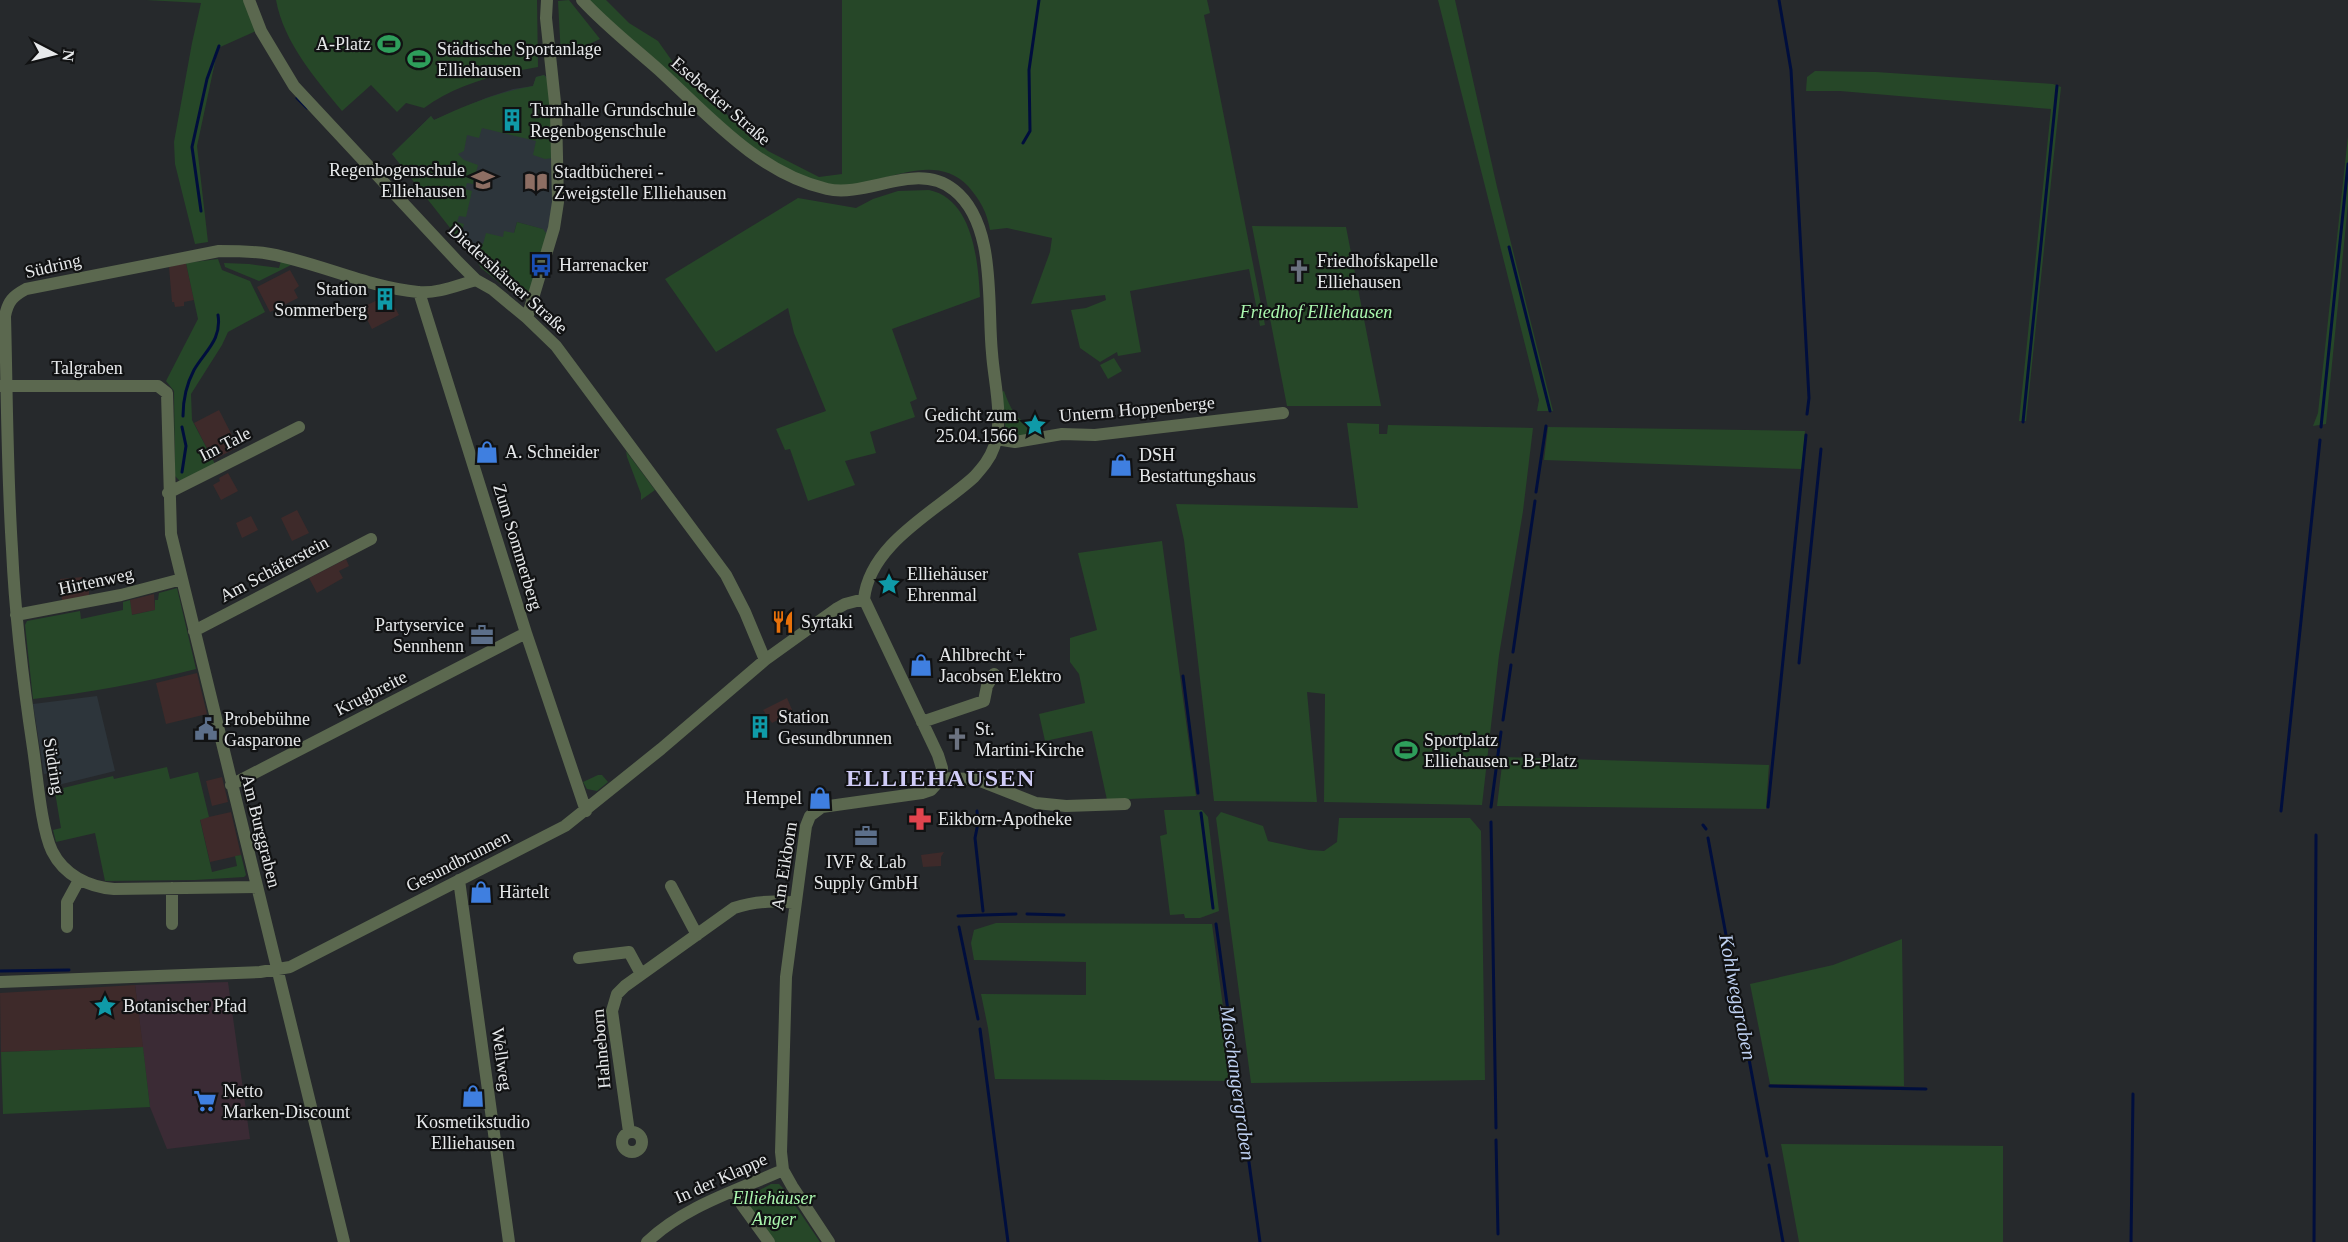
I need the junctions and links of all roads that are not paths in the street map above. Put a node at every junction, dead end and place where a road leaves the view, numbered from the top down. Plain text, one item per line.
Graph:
1 (249, 0) edge
2 (547, 0) edge
3 (582, 0) edge
4 (476, 280) junction
5 (419, 292) junction
6 (527, 318) junction
7 (4, 386) edge
8 (165, 390) joint
9 (1283, 413) dead end
10 (299, 427) dead end
11 (996, 439) junction
12 (168, 493) junction
13 (371, 539) dead end
14 (182, 579) junction
15 (864, 599) junction
16 (16, 615) junction
17 (194, 632) junction
18 (526, 633) junction
19 (765, 660) junction
20 (994, 674) dead end
21 (922, 722) junction
22 (941, 778) junction
23 (231, 784) junction
24 (1125, 804) dead end
25 (586, 811) junction
26 (79, 880) junction
27 (459, 880) junction
28 (671, 886) dead end
29 (256, 887) junction
30 (172, 888) junction
31 (795, 903) junction
32 (172, 924) dead end
33 (67, 927) dead end
34 (697, 935) junction
35 (579, 958) dead end
36 (276, 970) junction
37 (641, 974) junction
38 (0, 982) edge
39 (629, 1132) dead end
40 (783, 1170) junction
41 (735, 1191) junction
42 (344, 1242) edge
43 (509, 1242) edge
44 (647, 1242) edge
45 (769, 1242) edge
46 (829, 1242) edge

1 - 4 street, Diedershäuser Straße
2 - 6 street
3 - 11 street, Esebecker Straße
4 - 5 street, Südring
4 - 6 street, Diedershäuser Straße
5 - 7 street, Südring
5 - 18 street, Zum Sommerberg
6 - 19 street, Diedershäuser Straße
7 - 8 street, Talgraben
7 - 16 street, Südring
8 - 12 street, Am Burggraben
9 - 11 street, Unterm Hoppenberge
10 - 12 street, Im Tale
11 - 15 street
12 - 14 street, Am Burggraben
13 - 17 street, Am Schäferstein
14 - 16 street, Hirtenweg
14 - 17 street, Am Burggraben
15 - 19 street, Gesundbrunnen
15 - 21 street
16 - 26 street, Südring
17 - 23 street, Am Burggraben
18 - 23 street, Krugbreite
18 - 25 street, Zum Sommerberg
19 - 25 street, Gesundbrunnen
20 - 21 street
21 - 22 street
22 - 24 street
22 - 31 street, Am Eikborn
23 - 29 street, Am Burggraben
25 - 27 street, Gesundbrunnen
26 - 30 street, Südring
26 - 33 street
27 - 36 street, Gesundbrunnen
27 - 43 street, Wellweg
28 - 34 street
29 - 30 street, Südring
29 - 36 street, Am Burggraben
30 - 32 street
31 - 34 street, Hahneborn
31 - 40 street, Am Eikborn
34 - 37 street, Hahneborn
35 - 37 street
36 - 38 street, Gesundbrunnen
36 - 42 street, Am Burggraben
37 - 39 street, Hahneborn
40 - 41 street, In der Klappe
40 - 46 street, Am Eikborn
41 - 44 street, In der Klappe
41 - 45 street

